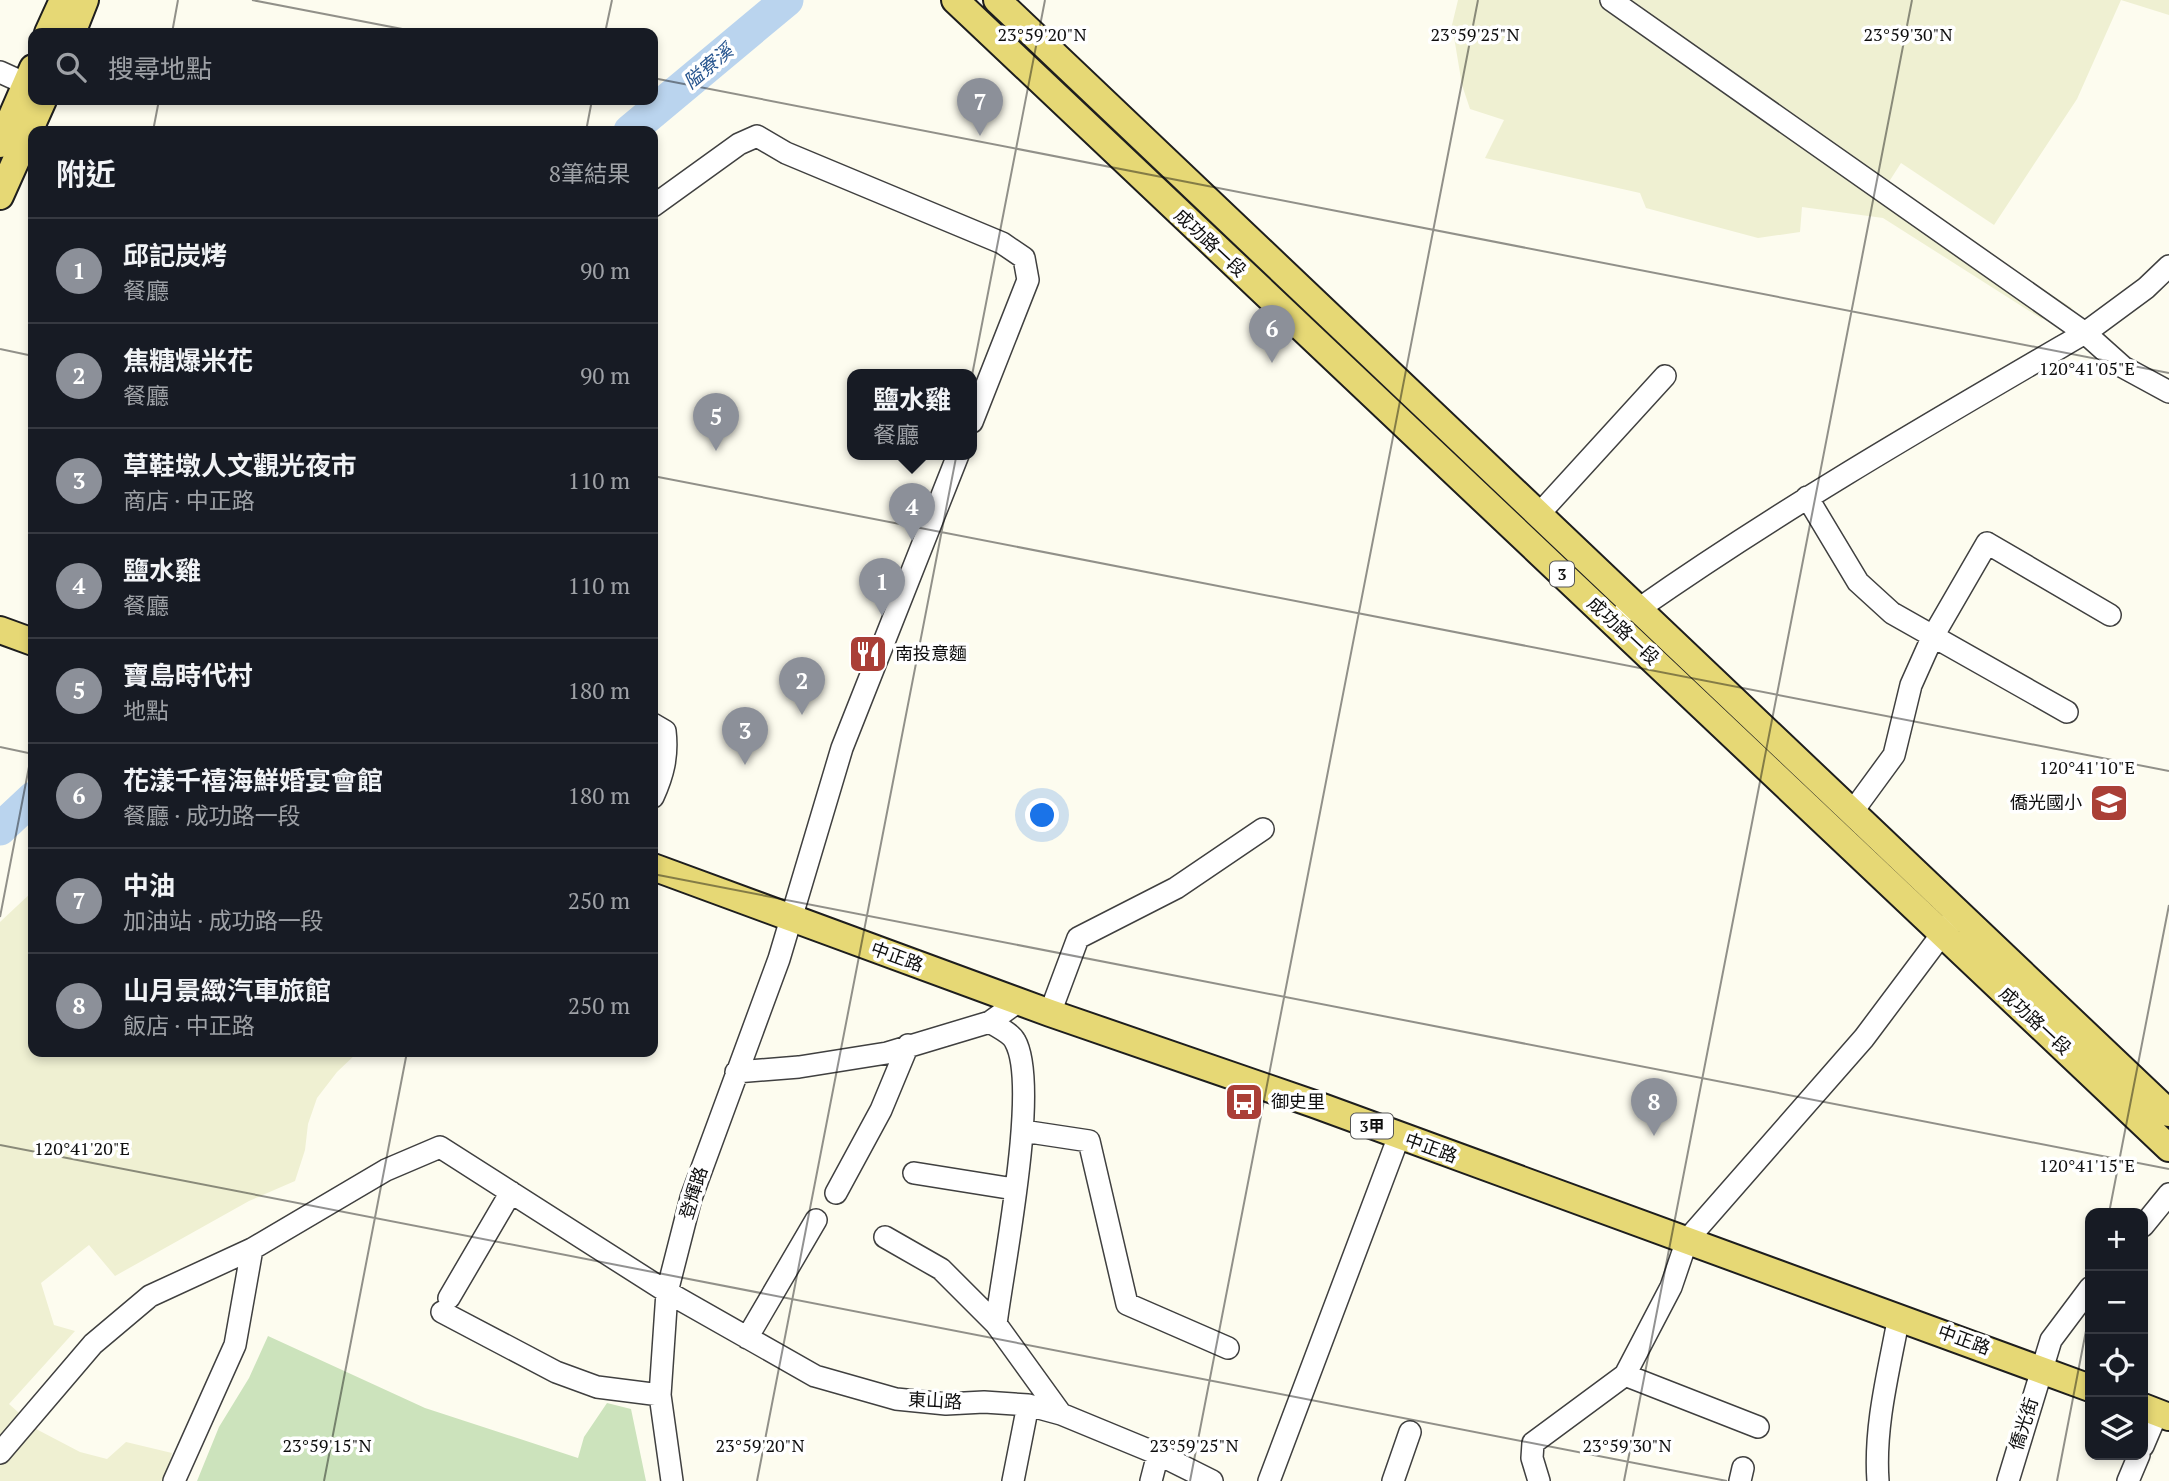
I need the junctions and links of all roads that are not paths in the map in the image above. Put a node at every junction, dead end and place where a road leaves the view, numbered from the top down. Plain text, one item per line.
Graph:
1 (63, 0) edge
2 (85, 0) edge
3 (955, 0) edge
4 (997, 0) edge
5 (1611, 0) edge
6 (50, 28) edge
7 (74, 28) edge
8 (0, 72) edge
9 (28, 83) edge
10 (28, 95) edge
11 (28, 105) edge
12 (0, 144) edge
13 (0, 196) edge
14 (658, 202) edge
15 (2169, 265) edge
16 (2085, 333) junction
17 (1665, 376) dead end
18 (2169, 391) edge
19 (977, 407) edge
20 (956, 460) edge
21 (1807, 497) junction
22 (1539, 513) junction
23 (1640, 608) junction
24 (1605, 614) junction
25 (2110, 615) dead end
26 (0, 630) edge
27 (1932, 638) junction
28 (28, 640) edge
29 (2067, 712) dead end
30 (658, 727) edge
31 (658, 787) edge
32 (1853, 811) junction
33 (1263, 829) dead end
34 (658, 869) edge
35 (1959, 912) junction
36 (792, 918) junction
37 (1942, 933) junction
38 (1019, 1002) junction
39 (1050, 1013) junction
40 (990, 1022) junction
41 (908, 1045) junction
42 (736, 1072) junction
43 (2169, 1113) edge
44 (1023, 1131) junction
45 (1399, 1136) junction
46 (2169, 1147) edge
47 (914, 1173) dead end
48 (1014, 1189) junction
49 (511, 1192) junction
50 (836, 1193) dead end
51 (2169, 1194) edge
52 (816, 1220) dead end
53 (2148, 1220) edge
54 (885, 1237) dead end
55 (1687, 1240) junction
56 (253, 1249) junction
57 (667, 1292) junction
58 (2085, 1295) edge
59 (1899, 1316) junction
60 (996, 1324) junction
61 (747, 1338) junction
62 (1228, 1348) dead end
63 (2041, 1368) junction
64 (1625, 1375) junction
65 (2085, 1386) edge
66 (660, 1395) junction
67 (1028, 1405) junction
68 (2156, 1413) edge
69 (1061, 1414) junction
70 (1758, 1427) dead end
71 (1410, 1432) dead end
72 (2148, 1433) edge
73 (0, 1453) edge
74 (1158, 1454) junction
75 (2137, 1460) edge
76 (174, 1481) edge
77 (672, 1481) edge
78 (1013, 1481) edge
79 (1151, 1481) edge
80 (1212, 1481) edge
81 (1269, 1481) edge
82 (1393, 1481) edge
83 (1539, 1481) edge
84 (1878, 1481) edge
85 (2008, 1481) edge
86 (2128, 1481) edge

1 - 6 main road
2 - 7 main road
3 - 24 main road, 成功路一段 / 3
4 - 22 main road, 成功路一段 / 3
5 - 16 street
8 - 9 street
10 - 12 main road
11 - 13 main road
14 - 19 street
15 - 16 street
16 - 18 street
16 - 21 street
17 - 22 street
20 - 36 street, 登輝路
21 - 23 street
21 - 27 street
22 - 23 main road, 成功路一段 / 3
23 - 24 street
23 - 32 main road, 成功路一段 / 3
24 - 37 main road, 成功路一段 / 3
25 - 27 street
26 - 28 main road
27 - 29 street
27 - 32 street
30 - 31 street
32 - 35 main road, 成功路一段 / 3
33 - 39 street
34 - 36 main road, 中正路 / 3甲
35 - 37 street
35 - 43 main road, 成功路一段 / 3
36 - 38 main road, 中正路 / 3甲
36 - 42 street, 登輝路
37 - 46 main road, 成功路一段 / 3
37 - 55 street
38 - 39 main road, 中正路 / 3甲
38 - 40 street
39 - 45 main road, 中正路 / 3甲
40 - 41 street
40 - 44 street
41 - 42 street
41 - 50 street
42 - 57 street, 登輝路
44 - 48 street
44 - 62 street
45 - 55 main road, 中正路 / 3甲
45 - 81 street
47 - 48 street
48 - 60 street
49 - 56 street, 東山路
49 - 57 street, 東山路
49 - 66 street
51 - 53 street
52 - 61 street
54 - 60 street
55 - 59 main road, 中正路 / 3甲
55 - 64 street
56 - 73 street
56 - 76 street
57 - 61 street, 東山路
57 - 66 street, 登輝路
58 - 63 street, 僑光街
59 - 63 main road, 中正路 / 3甲
59 - 84 street
60 - 69 street
61 - 67 street, 東山路
63 - 65 main road, 中正路 / 3甲
63 - 85 street, 僑光街
64 - 70 street
64 - 83 street
66 - 77 street, 登輝路
67 - 69 street, 東山路
67 - 78 street
68 - 72 street
69 - 74 street, 東山路
71 - 82 street
74 - 79 street
74 - 80 street, 東山路
75 - 86 street

